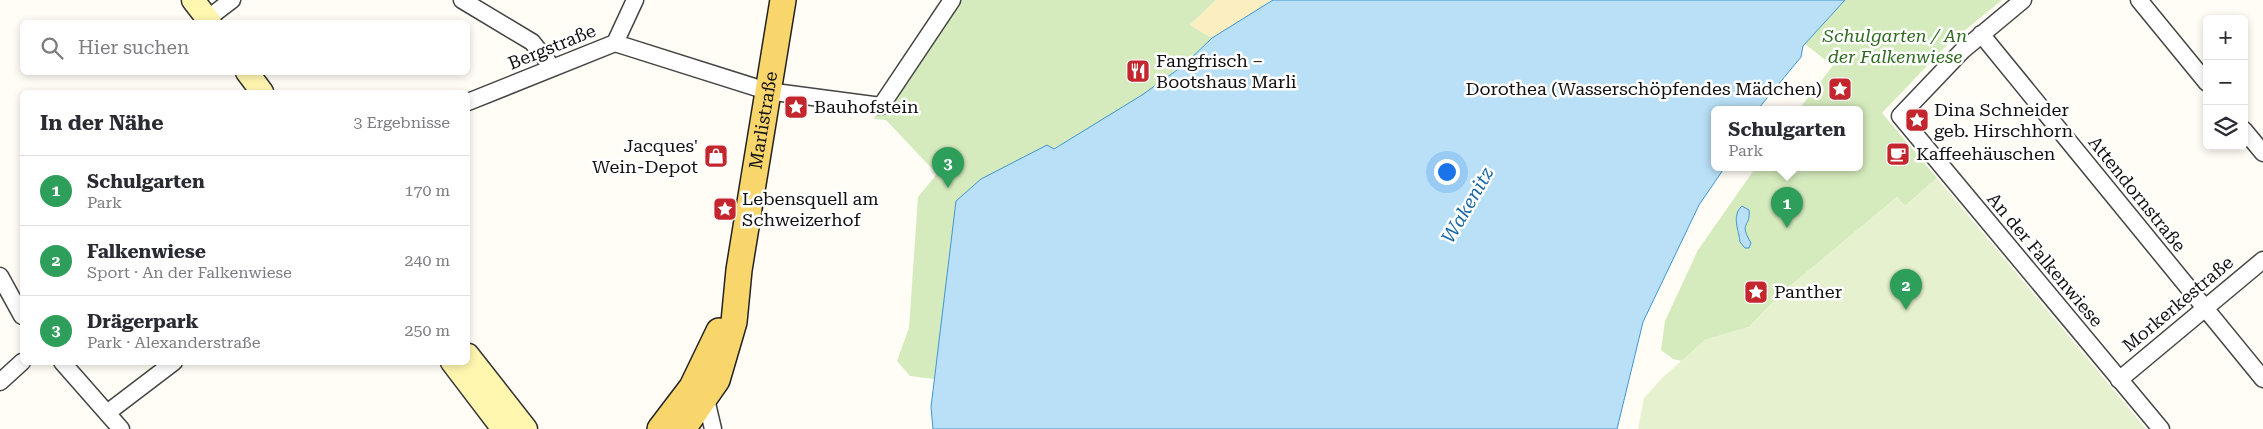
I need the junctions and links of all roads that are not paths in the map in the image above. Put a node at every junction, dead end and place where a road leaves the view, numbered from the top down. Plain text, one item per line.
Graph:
1 (193, 0) edge
2 (232, 0) edge
3 (462, 0) edge
4 (635, 0) edge
5 (783, 0) edge
6 (952, 0) edge
7 (2024, 0) edge
8 (2139, 0) edge
9 (208, 20) edge
10 (210, 20) edge
11 (1981, 34) junction
12 (615, 43) junction
13 (554, 68) junction
14 (249, 75) edge
15 (2203, 78) edge
16 (260, 90) edge
17 (767, 91) junction
18 (470, 101) edge
19 (2248, 135) edge
20 (2263, 153) edge
21 (2263, 260) edge
22 (0, 276) edge
23 (2204, 309) junction
24 (20, 312) edge
25 (719, 353) junction
26 (470, 358) edge
27 (20, 364) edge
28 (65, 365) edge
29 (170, 365) edge
30 (454, 365) edge
31 (2263, 379) edge
32 (2119, 380) junction
33 (0, 382) edge
34 (706, 399) junction
35 (107, 413) junction
36 (121, 429) edge
37 (503, 429) edge
38 (526, 429) edge
39 (660, 429) edge
40 (683, 429) edge
41 (713, 429) edge
42 (2160, 429) edge

1 - 9 main road
2 - 10 street
3 - 13 street
4 - 12 street
5 - 17 main road, Marlistraße
6 - 17 street, Bergstraße
7 - 11 street
8 - 15 street
11 - 23 street, Attendornstraße
11 - 32 street, An der Falkenwiese
12 - 13 street, Bergstraße
12 - 17 street, Bergstraße
13 - 18 street, Bergstraße
14 - 16 main road
17 - 25 main road, Marlistraße
19 - 20 street
21 - 23 street, Morkerkestraße
22 - 24 street
23 - 31 street, Attendornstraße
23 - 32 street, Morkerkestraße
25 - 34 main road
25 - 39 main road
26 - 38 main road
27 - 33 street
28 - 35 street
29 - 35 street
30 - 37 main road
32 - 42 street, An der Falkenwiese
34 - 40 main road
34 - 41 street
35 - 36 street

